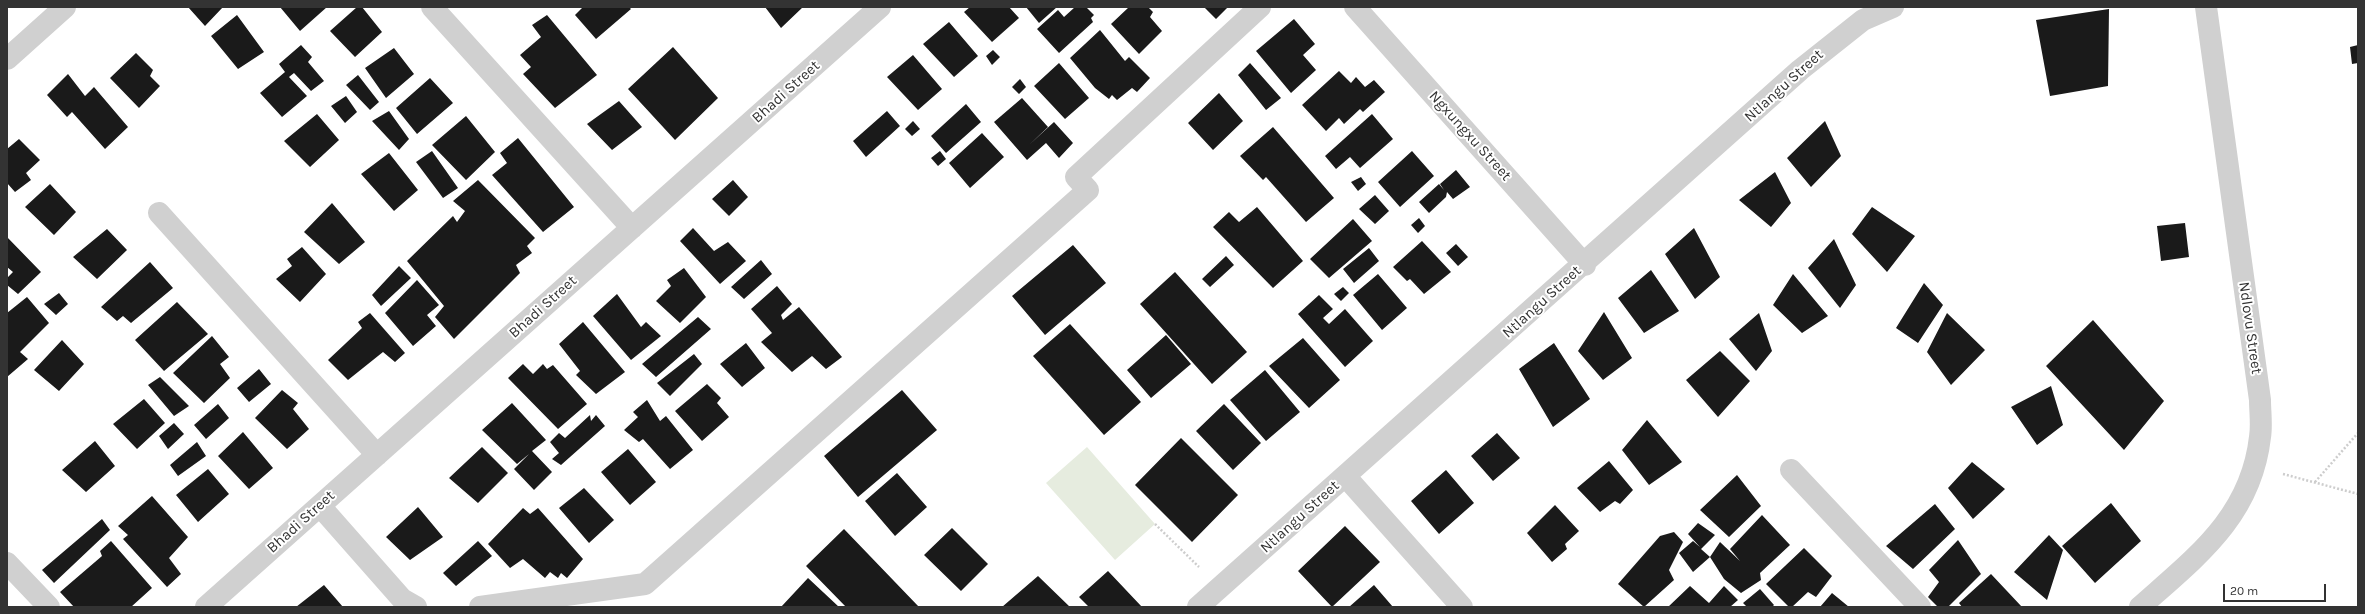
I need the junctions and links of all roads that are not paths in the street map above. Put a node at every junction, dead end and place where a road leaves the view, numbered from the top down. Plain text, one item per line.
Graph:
1 (65, 7) edge
2 (432, 7) edge
3 (880, 7) edge
4 (1260, 7) edge
5 (1355, 7) edge
6 (1893, 7) edge
7 (2206, 7) edge
8 (7, 59) edge
9 (159, 213) dead end
10 (632, 228) junction
11 (1584, 265) junction
12 (377, 455) junction
13 (1791, 470) dead end
14 (1346, 477) junction
15 (320, 506) junction
16 (7, 563) edge
17 (49, 607) edge
18 (206, 607) edge
19 (416, 607) edge
20 (480, 607) edge
21 (1198, 607) edge
22 (1462, 607) edge
23 (1920, 607) edge
24 (2140, 607) edge

1 - 8 street
2 - 10 street
3 - 10 street, Bhadi Street
4 - 20 street
5 - 11 street, Ngxungxu Street
6 - 11 street, Ntlangu Street
7 - 24 street, Ndlovu Street
9 - 12 street
10 - 12 street, Bhadi Street
11 - 14 street, Ntlangu Street
12 - 15 street, Bhadi Street
13 - 23 street
14 - 21 street, Ntlangu Street
14 - 22 street
15 - 18 street, Bhadi Street
15 - 19 street
16 - 17 street

